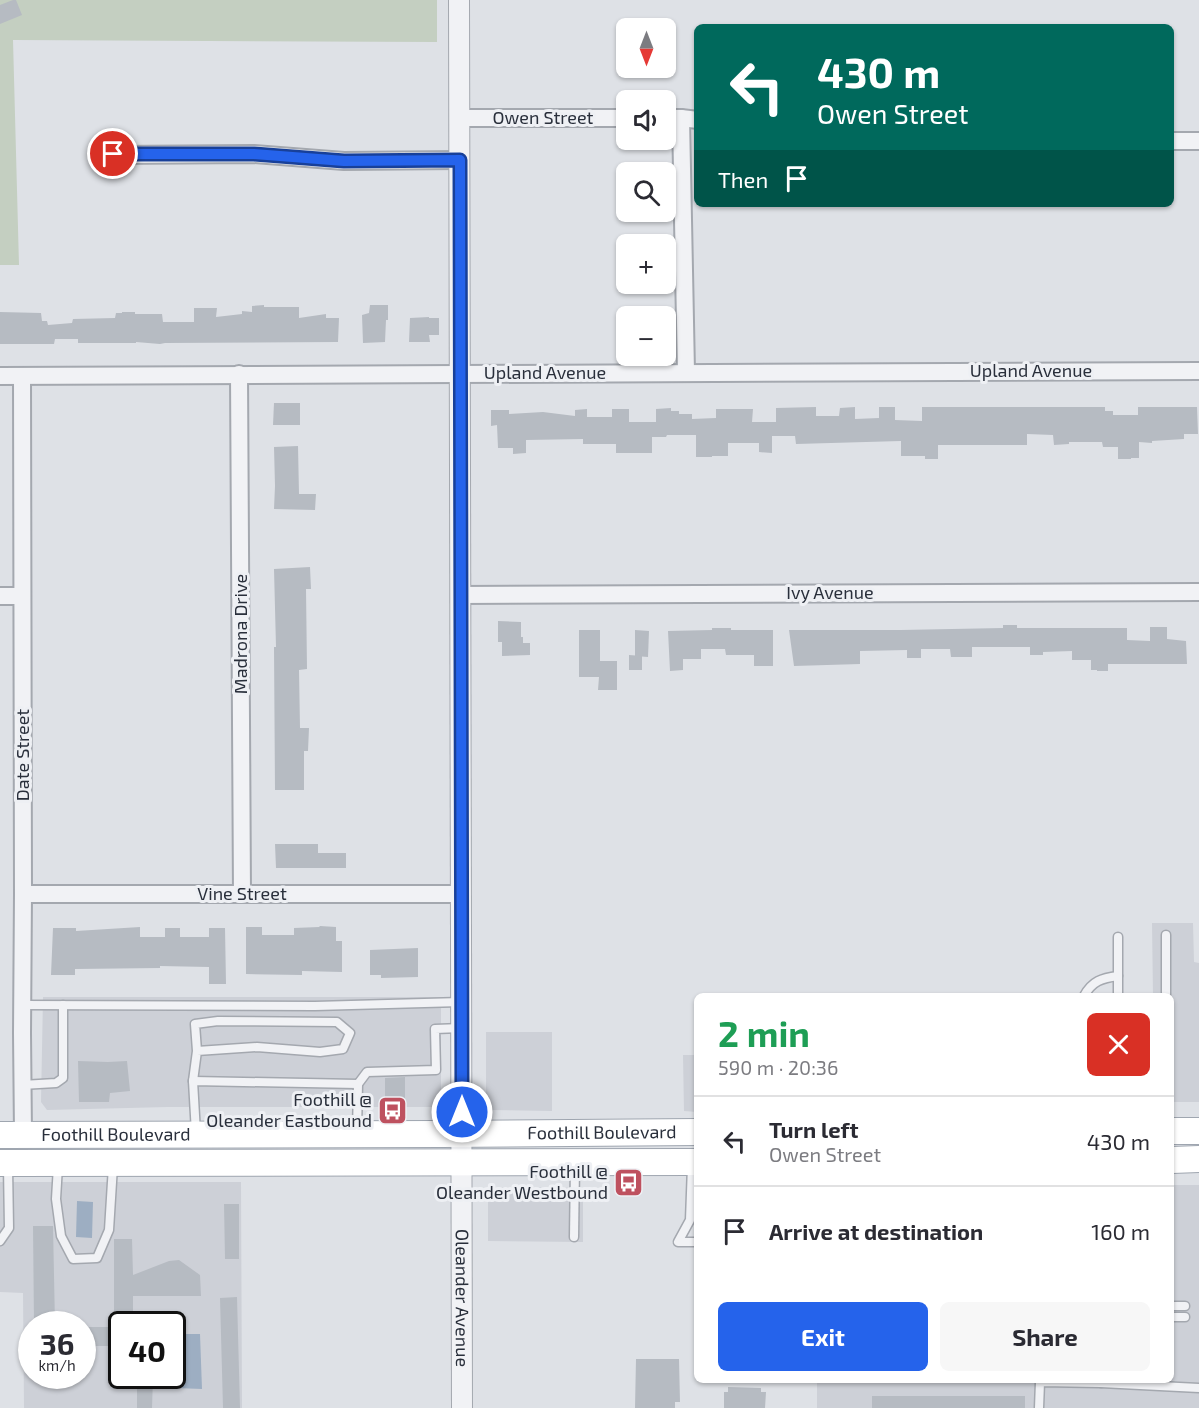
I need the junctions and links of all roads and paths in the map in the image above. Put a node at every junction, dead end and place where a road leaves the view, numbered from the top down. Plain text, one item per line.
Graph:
1 (459, 0) edge
2 (459, 118) junction
3 (616, 118) edge
4 (681, 118) edge
5 (1174, 141) edge
6 (1199, 141) edge
7 (113, 154) dead end
8 (460, 160) junction
9 (1199, 370) edge
10 (686, 372) junction
11 (239, 374) junction
12 (460, 374) junction
13 (0, 376) edge
14 (22, 376) junction
15 (1199, 592) edge
16 (460, 595) junction
17 (0, 596) edge
18 (22, 596) junction
19 (23, 894) junction
20 (242, 894) junction
21 (461, 894) junction
22 (1166, 935) dead end
23 (1118, 937) dead end
24 (1118, 976) junction
25 (1086, 993) edge
26 (1118, 993) edge
27 (1166, 993) edge
28 (461, 1002) junction
29 (22, 1005) junction
30 (63, 1005) junction
31 (462, 1028) junction
32 (197, 1051) junction
33 (193, 1081) junction
34 (358, 1084) junction
35 (22, 1085) junction
36 (1174, 1131) edge
37 (1199, 1131) edge
38 (694, 1132) edge
39 (12, 1134) edge
40 (196, 1134) junction
41 (462, 1134) junction
42 (357, 1135) junction
43 (1174, 1160) edge
44 (1199, 1160) edge
45 (575, 1162) junction
46 (694, 1162) edge
47 (4, 1163) edge
48 (59, 1163) junction
49 (113, 1163) junction
50 (462, 1163) junction
51 (694, 1174) edge
52 (4, 1196) edge
53 (574, 1237) dead end
54 (0, 1241) edge
55 (694, 1242) edge
56 (1174, 1306) edge
57 (1185, 1306) dead end
58 (1174, 1317) edge
59 (1185, 1317) dead end
60 (1036, 1383) edge
61 (1117, 1383) edge
62 (1199, 1388) edge
63 (462, 1408) edge
64 (1039, 1408) edge

1 - 2 street, Oleander Avenue
2 - 3 street, Owen Street
2 - 8 street, Oleander Avenue
4 - 10 street
5 - 6 street
7 - 8 street
8 - 12 street, Oleander Avenue
9 - 10 street, Upland Avenue
10 - 12 street, Upland Avenue
11 - 12 street, Upland Avenue
11 - 14 street, Upland Avenue
11 - 20 street, Madrona Drive
12 - 16 street, Oleander Avenue
13 - 14 street, Upland Avenue
14 - 18 street, Date Street
15 - 16 street, Ivy Avenue
16 - 21 street, Oleander Avenue
17 - 18 street
18 - 19 street, Date Street
19 - 20 street, Vine Street
19 - 29 street, Date Street
20 - 21 street, Vine Street
21 - 28 street, Oleander Avenue
22 - 27 lane
23 - 24 lane
24 - 25 lane
24 - 26 lane
28 - 30 lane
28 - 31 street, Oleander Avenue
29 - 30 lane
29 - 35 street, Date Street
30 - 35 lane
31 - 34 lane
31 - 41 street, Oleander Avenue
32 - 32 lane
32 - 33 lane
33 - 34 lane
33 - 40 lane
34 - 42 lane
35 - 39 street, Date Street
36 - 37 main road
38 - 41 main road, Foothill Boulevard
39 - 40 main road, Foothill Boulevard
40 - 42 main road, Foothill Boulevard
41 - 42 main road, Foothill Boulevard
41 - 50 street, Oleander Avenue
43 - 44 main road
45 - 46 main road, Foothill Boulevard
45 - 50 main road, Foothill Boulevard
45 - 53 lane
47 - 48 main road, Foothill Boulevard
47 - 52 lane
48 - 49 main road, Foothill Boulevard
48 - 49 lane
49 - 50 main road, Foothill Boulevard
50 - 63 street, Oleander Avenue
51 - 55 lane
52 - 54 lane
56 - 57 lane
58 - 59 lane
60 - 64 lane
61 - 62 lane

